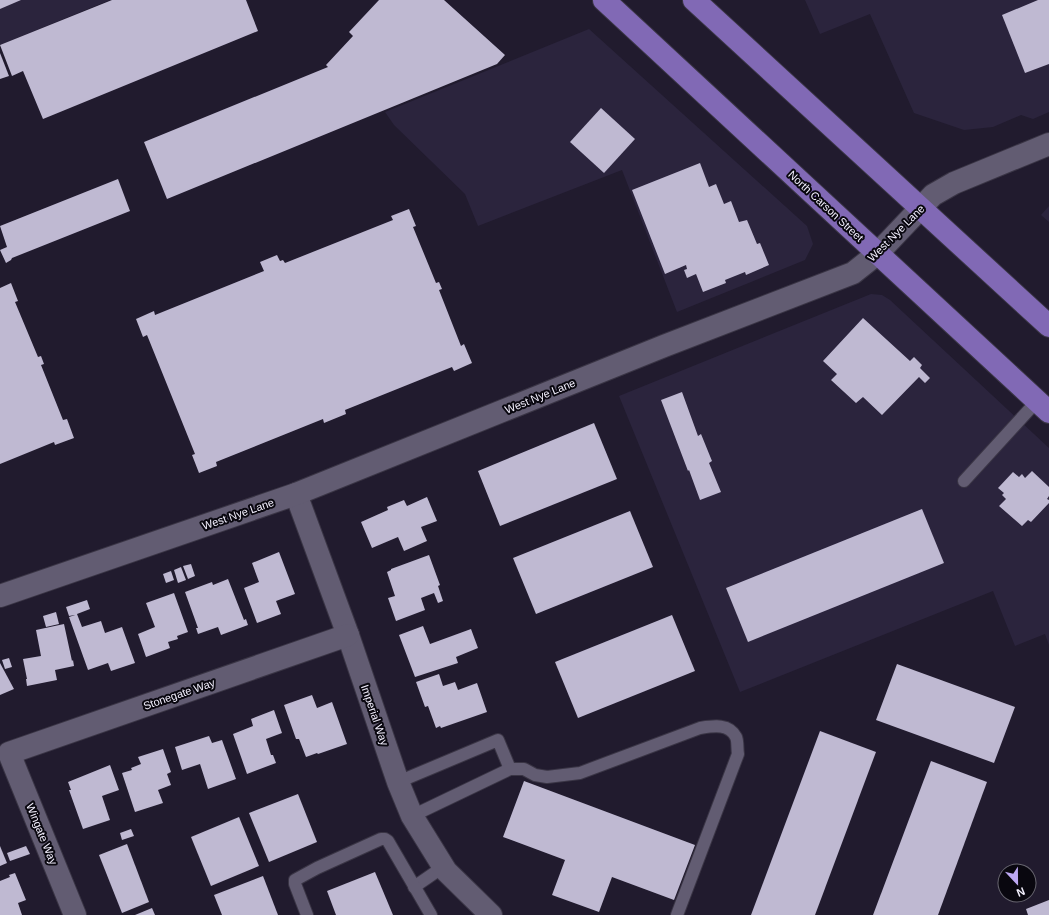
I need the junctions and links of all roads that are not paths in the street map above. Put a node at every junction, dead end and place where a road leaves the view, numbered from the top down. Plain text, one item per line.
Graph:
1 (604, 0) edge
2 (694, 0) edge
3 (1049, 144) edge
4 (921, 208) junction
5 (877, 254) junction
6 (1049, 326) edge
7 (1043, 406) edge
8 (964, 481) dead end
9 (296, 494) junction
10 (0, 596) edge
11 (348, 635) junction
12 (9, 753) joint
13 (510, 769) junction
14 (398, 782) junction
15 (412, 816) junction
16 (443, 867) junction
17 (414, 887) junction
18 (75, 915) edge
19 (307, 915) edge
20 (431, 915) edge
21 (491, 915) edge
22 (677, 915) edge

1 - 5 main road, North Carson Street
2 - 4 main road
3 - 4 street, West Nye Lane
4 - 5 street, West Nye Lane
4 - 6 main road
5 - 7 main road, North Carson Street
5 - 9 street, West Nye Lane
7 - 8 lane
9 - 10 street, West Nye Lane
9 - 11 street, Imperial Way
11 - 12 street, Stonegate Way
11 - 14 street, Imperial Way
12 - 18 street, Wingate Way
13 - 14 lane
13 - 15 lane
13 - 22 lane
14 - 15 street, Imperial Way
15 - 16 street, Imperial Way
16 - 17 lane
16 - 21 street, Imperial Way
17 - 19 lane
17 - 20 lane

